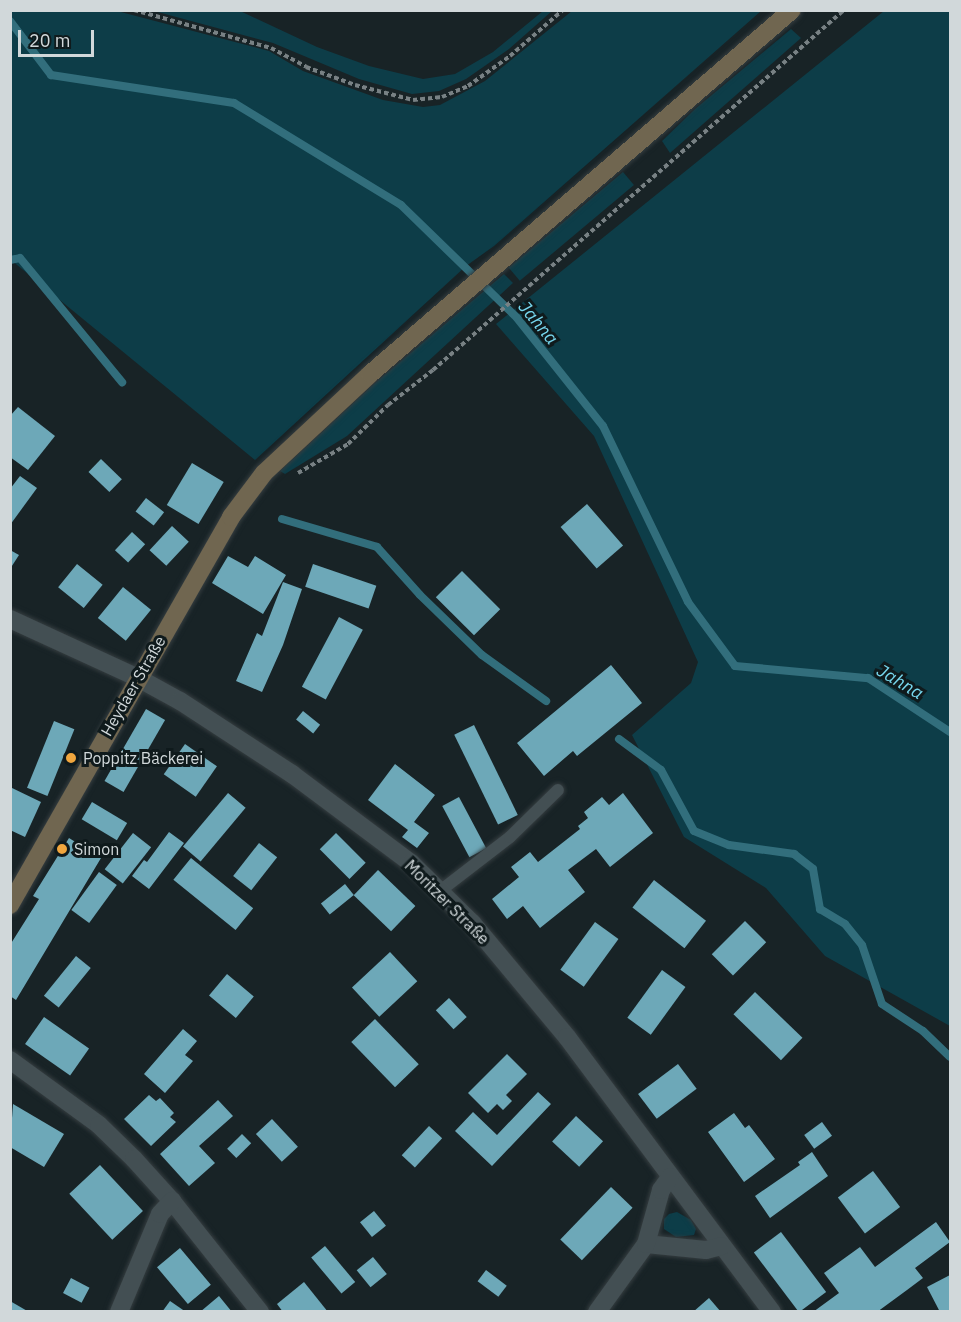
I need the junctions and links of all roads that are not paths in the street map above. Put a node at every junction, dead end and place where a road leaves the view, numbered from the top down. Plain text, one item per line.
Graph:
1 (789, 13) edge
2 (10, 619) edge
3 (138, 678) junction
4 (558, 790) dead end
5 (440, 891) junction
6 (10, 905) edge
7 (10, 1060) edge
8 (670, 1177) junction
9 (172, 1202) junction
10 (646, 1244) junction
11 (722, 1246) junction
12 (119, 1311) edge
13 (260, 1311) edge
14 (597, 1311) edge
15 (772, 1311) edge

1 - 3 main road, Heydaer Straße
2 - 3 street, Moritzer Straße
3 - 5 street, Moritzer Straße
3 - 6 main road, Heydaer Straße
4 - 5 lane
5 - 8 street, Moritzer Straße
7 - 9 street
8 - 10 street
8 - 11 street, Moritzer Straße
9 - 12 street
9 - 13 street
10 - 11 street
10 - 14 street
11 - 15 street, Moritzer Straße

